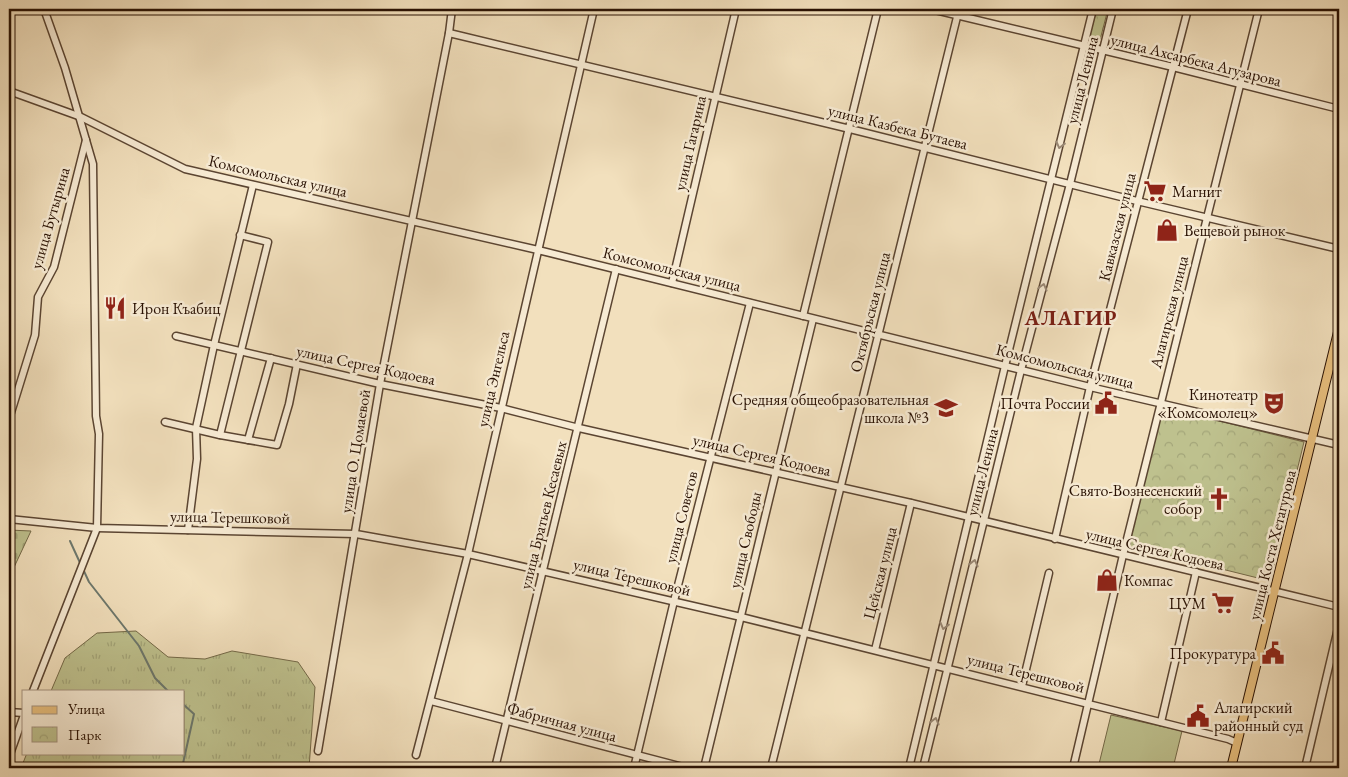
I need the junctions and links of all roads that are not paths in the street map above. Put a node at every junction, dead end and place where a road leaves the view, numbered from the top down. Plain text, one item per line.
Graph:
1 (44, 9) edge
2 (452, 9) edge
3 (594, 9) edge
4 (736, 9) edge
5 (878, 9) edge
6 (931, 9) edge
7 (1093, 9) edge
8 (1114, 9) edge
9 (1188, 9) edge
10 (1259, 9) edge
11 (958, 12) edge
12 (449, 33) junction
13 (1084, 47) junction
14 (1103, 51) junction
15 (582, 64) junction
16 (1173, 67) junction
17 (1240, 84) junction
18 (9, 91) edge
19 (715, 96) junction
20 (1339, 109) edge
21 (81, 117) junction
22 (850, 129) junction
23 (86, 139) junction
24 (924, 147) junction
25 (1052, 180) junction
26 (1070, 184) junction
27 (253, 185) junction
28 (1137, 201) junction
29 (1208, 218) junction
30 (411, 220) junction
31 (240, 235) junction
32 (1339, 249) edge
33 (538, 250) junction
34 (616, 269) junction
35 (672, 283) junction
36 (750, 303) junction
37 (803, 316) junction
38 (813, 319) junction
39 (1339, 328) edge
40 (878, 335) junction
41 (176, 336) dead end
42 (1337, 343) edge
43 (214, 345) junction
44 (241, 351) junction
45 (271, 358) junction
46 (297, 364) junction
47 (1005, 366) junction
48 (1021, 370) junction
49 (380, 384) junction
50 (1090, 388) junction
51 (1160, 404) junction
52 (501, 408) junction
53 (9, 419) edge
54 (165, 422) dead end
55 (196, 428) junction
56 (579, 428) junction
57 (220, 435) junction
58 (1312, 439) junction
59 (248, 440) junction
60 (1339, 445) edge
61 (711, 456) junction
62 (775, 472) junction
63 (840, 487) junction
64 (911, 503) junction
65 (970, 518) junction
66 (9, 520) edge
67 (984, 522) junction
68 (97, 528) junction
69 (188, 530) junction
70 (356, 534) junction
71 (1055, 539) junction
72 (468, 554) junction
73 (1123, 555) junction
74 (543, 571) junction
75 (1196, 572) junction
76 (1049, 573) dead end
77 (1274, 592) junction
78 (674, 601) junction
79 (1339, 608) edge
80 (741, 617) junction
81 (1339, 624) edge
82 (804, 632) junction
83 (875, 650) junction
84 (934, 665) junction
85 (948, 668) junction
86 (1022, 686) junction
87 (33, 690) edge
88 (431, 701) junction
89 (1089, 703) junction
90 (9, 712) edge
91 (22, 714) edge
92 (22, 720) edge
93 (507, 721) junction
94 (1161, 722) junction
95 (1237, 743) junction
96 (318, 751) dead end
97 (416, 755) dead end
98 (637, 756) junction
99 (9, 757) edge
100 (496, 768) edge
101 (634, 768) edge
102 (687, 768) edge
103 (704, 768) edge
104 (771, 768) edge
105 (909, 768) edge
106 (923, 768) edge
107 (1073, 768) edge
108 (1231, 768) edge
109 (1305, 768) edge

1 - 21 street
2 - 12 street, улица О. Цомаевой
3 - 15 street, улица Энгельса
4 - 19 street, улица Гагарина
5 - 22 street
6 - 11 street, улица Ахсарбека Агузарова
7 - 13 street, улица Ленина
8 - 14 street, улица Ленина
9 - 16 street, Кавказская улица
10 - 17 street, Алагирская улица
11 - 13 street, улица Ахсарбека Агузарова
11 - 24 street, Октябрьская улица
12 - 15 street, улица Казбека Бутаева
12 - 30 street, улица О. Цомаевой
13 - 14 street, улица Ахсарбека Агузарова
13 -> 25 street, улица Ленина
14 - 16 street, улица Ахсарбека Агузарова
14 - 26 street, улица Ленина
15 - 19 street, улица Казбека Бутаева
15 - 33 street, улица Энгельса
16 - 17 street, улица Ахсарбека Агузарова
16 - 28 street, Кавказская улица
17 - 20 street, улица Ахсарбека Агузарова
17 - 29 street, Алагирская улица
18 - 21 street, Комсомольская улица
19 - 22 street, улица Казбека Бутаева
19 - 35 street, улица Гагарина
21 - 23 street
21 - 27 street, Комсомольская улица
22 - 24 street, улица Казбека Бутаева
22 - 37 street
23 - 53 street, улица Бутырина
23 - 68 street
24 - 25 street, улица Казбека Бутаева
24 - 40 street, Октябрьская улица
25 - 26 street, улица Казбека Бутаева
25 - 47 street, улица Ленина
26 - 28 street, улица Казбека Бутаева
48 -> 26 street, улица Ленина
27 - 30 street, Комсомольская улица
27 - 31 street
28 - 29 street, улица Казбека Бутаева
28 - 50 street, Кавказская улица
29 - 32 street, улица Казбека Бутаева
29 - 51 street, Алагирская улица
30 - 33 street, Комсомольская улица
30 - 49 street, улица О. Цомаевой
31 - 43 street
31 - 44 street
33 - 34 street, Комсомольская улица
33 - 52 street, улица Энгельса
34 - 35 street, Комсомольская улица
34 - 56 street, улица Братьев Кесаевых
35 - 36 street, Комсомольская улица
36 - 37 street, Комсомольская улица
36 - 61 street, улица Советов
37 - 38 street, Комсомольская улица
38 - 40 street, Комсомольская улица
38 - 62 street, улица Свободы
39 - 42 main road, улица Коста Хетагурова
40 - 47 street, Комсомольская улица
40 - 63 street, Октябрьская улица
41 - 43 street, улица Сергея Кодоева
42 - 58 main road, улица Коста Хетагурова
43 - 44 street, улица Сергея Кодоева
43 - 55 street
44 - 45 street, улица Сергея Кодоева
44 - 57 street
45 - 46 street, улица Сергея Кодоева
45 - 59 street
46 - 49 street, улица Сергея Кодоева
46 - 59 street
47 - 48 street, Комсомольская улица
47 - 65 street, улица Ленина
48 - 50 street, Комсомольская улица
48 - 67 street, улица Ленина
49 - 52 street, улица Сергея Кодоева
49 - 70 street, улица О. Цомаевой
50 - 51 street, Комсомольская улица
50 - 71 street, Кавказская улица
51 - 58 street, Комсомольская улица
51 - 73 street, Алагирская улица
52 - 56 street, улица Сергея Кодоева
52 - 72 street, улица Энгельса
54 - 55 street
55 - 57 street
55 - 69 street
56 - 61 street, улица Сергея Кодоева
56 - 74 street, улица Братьев Кесаевых
57 - 59 street
58 - 60 street, Комсомольская улица
58 - 77 main road, улица Коста Хетагурова
61 - 62 street, улица Сергея Кодоева
61 - 78 street, улица Советов
62 - 63 street, улица Сергея Кодоева
62 - 80 street, улица Свободы
63 - 64 street, улица Сергея Кодоева
63 - 82 street, Октябрьская улица
64 - 65 street, улица Сергея Кодоева
64 - 83 street, Цейская улица
65 - 67 street, улица Сергея Кодоева
65 -> 84 street, улица Ленина
66 - 68 street, улица Терешковой
67 - 71 street, улица Сергея Кодоева
85 -> 67 street, улица Ленина
68 - 69 street, улица Терешковой
68 - 87 street
69 - 70 street, улица Терешковой
70 - 72 street, улица Терешковой
70 - 96 street, улица О. Цомаевой
71 - 73 street, улица Сергея Кодоева
72 - 74 street, улица Терешковой
72 - 88 street, улица Энгельса
73 - 75 street, улица Сергея Кодоева
73 - 89 street, Алагирская улица
74 - 78 street, улица Терешковой
74 - 93 street, улица Братьев Кесаевых
75 - 77 street, улица Сергея Кодоева
75 - 94 street
76 - 86 street
77 - 79 street, улица Сергея Кодоева
77 - 95 main road, улица Коста Хетагурова
78 - 80 street, улица Терешковой
78 - 98 street, улица Советов
80 - 82 street, улица Терешковой
80 - 103 street, улица Свободы
81 - 109 street
82 - 83 street, улица Терешковой
82 - 104 street, Октябрьская улица
83 - 84 street, улица Терешковой
84 - 85 street, улица Терешковой
84 - 105 street, улица Ленина
85 - 86 street, улица Терешковой
106 -> 85 street, улица Ленина
86 - 89 street, улица Терешковой
88 - 93 street, Фабричная улица
88 - 97 street, улица Энгельса
89 - 94 street, улица Терешковой
89 - 107 street, Алагирская улица
90 - 91 street
92 - 99 street
93 - 98 street, Фабричная улица
93 - 100 street, улица Братьев Кесаевых
94 - 95 street, улица Терешковой
95 - 108 main road, улица Коста Хетагурова
98 - 101 street, улица Советов
98 - 102 street, Фабричная улица

